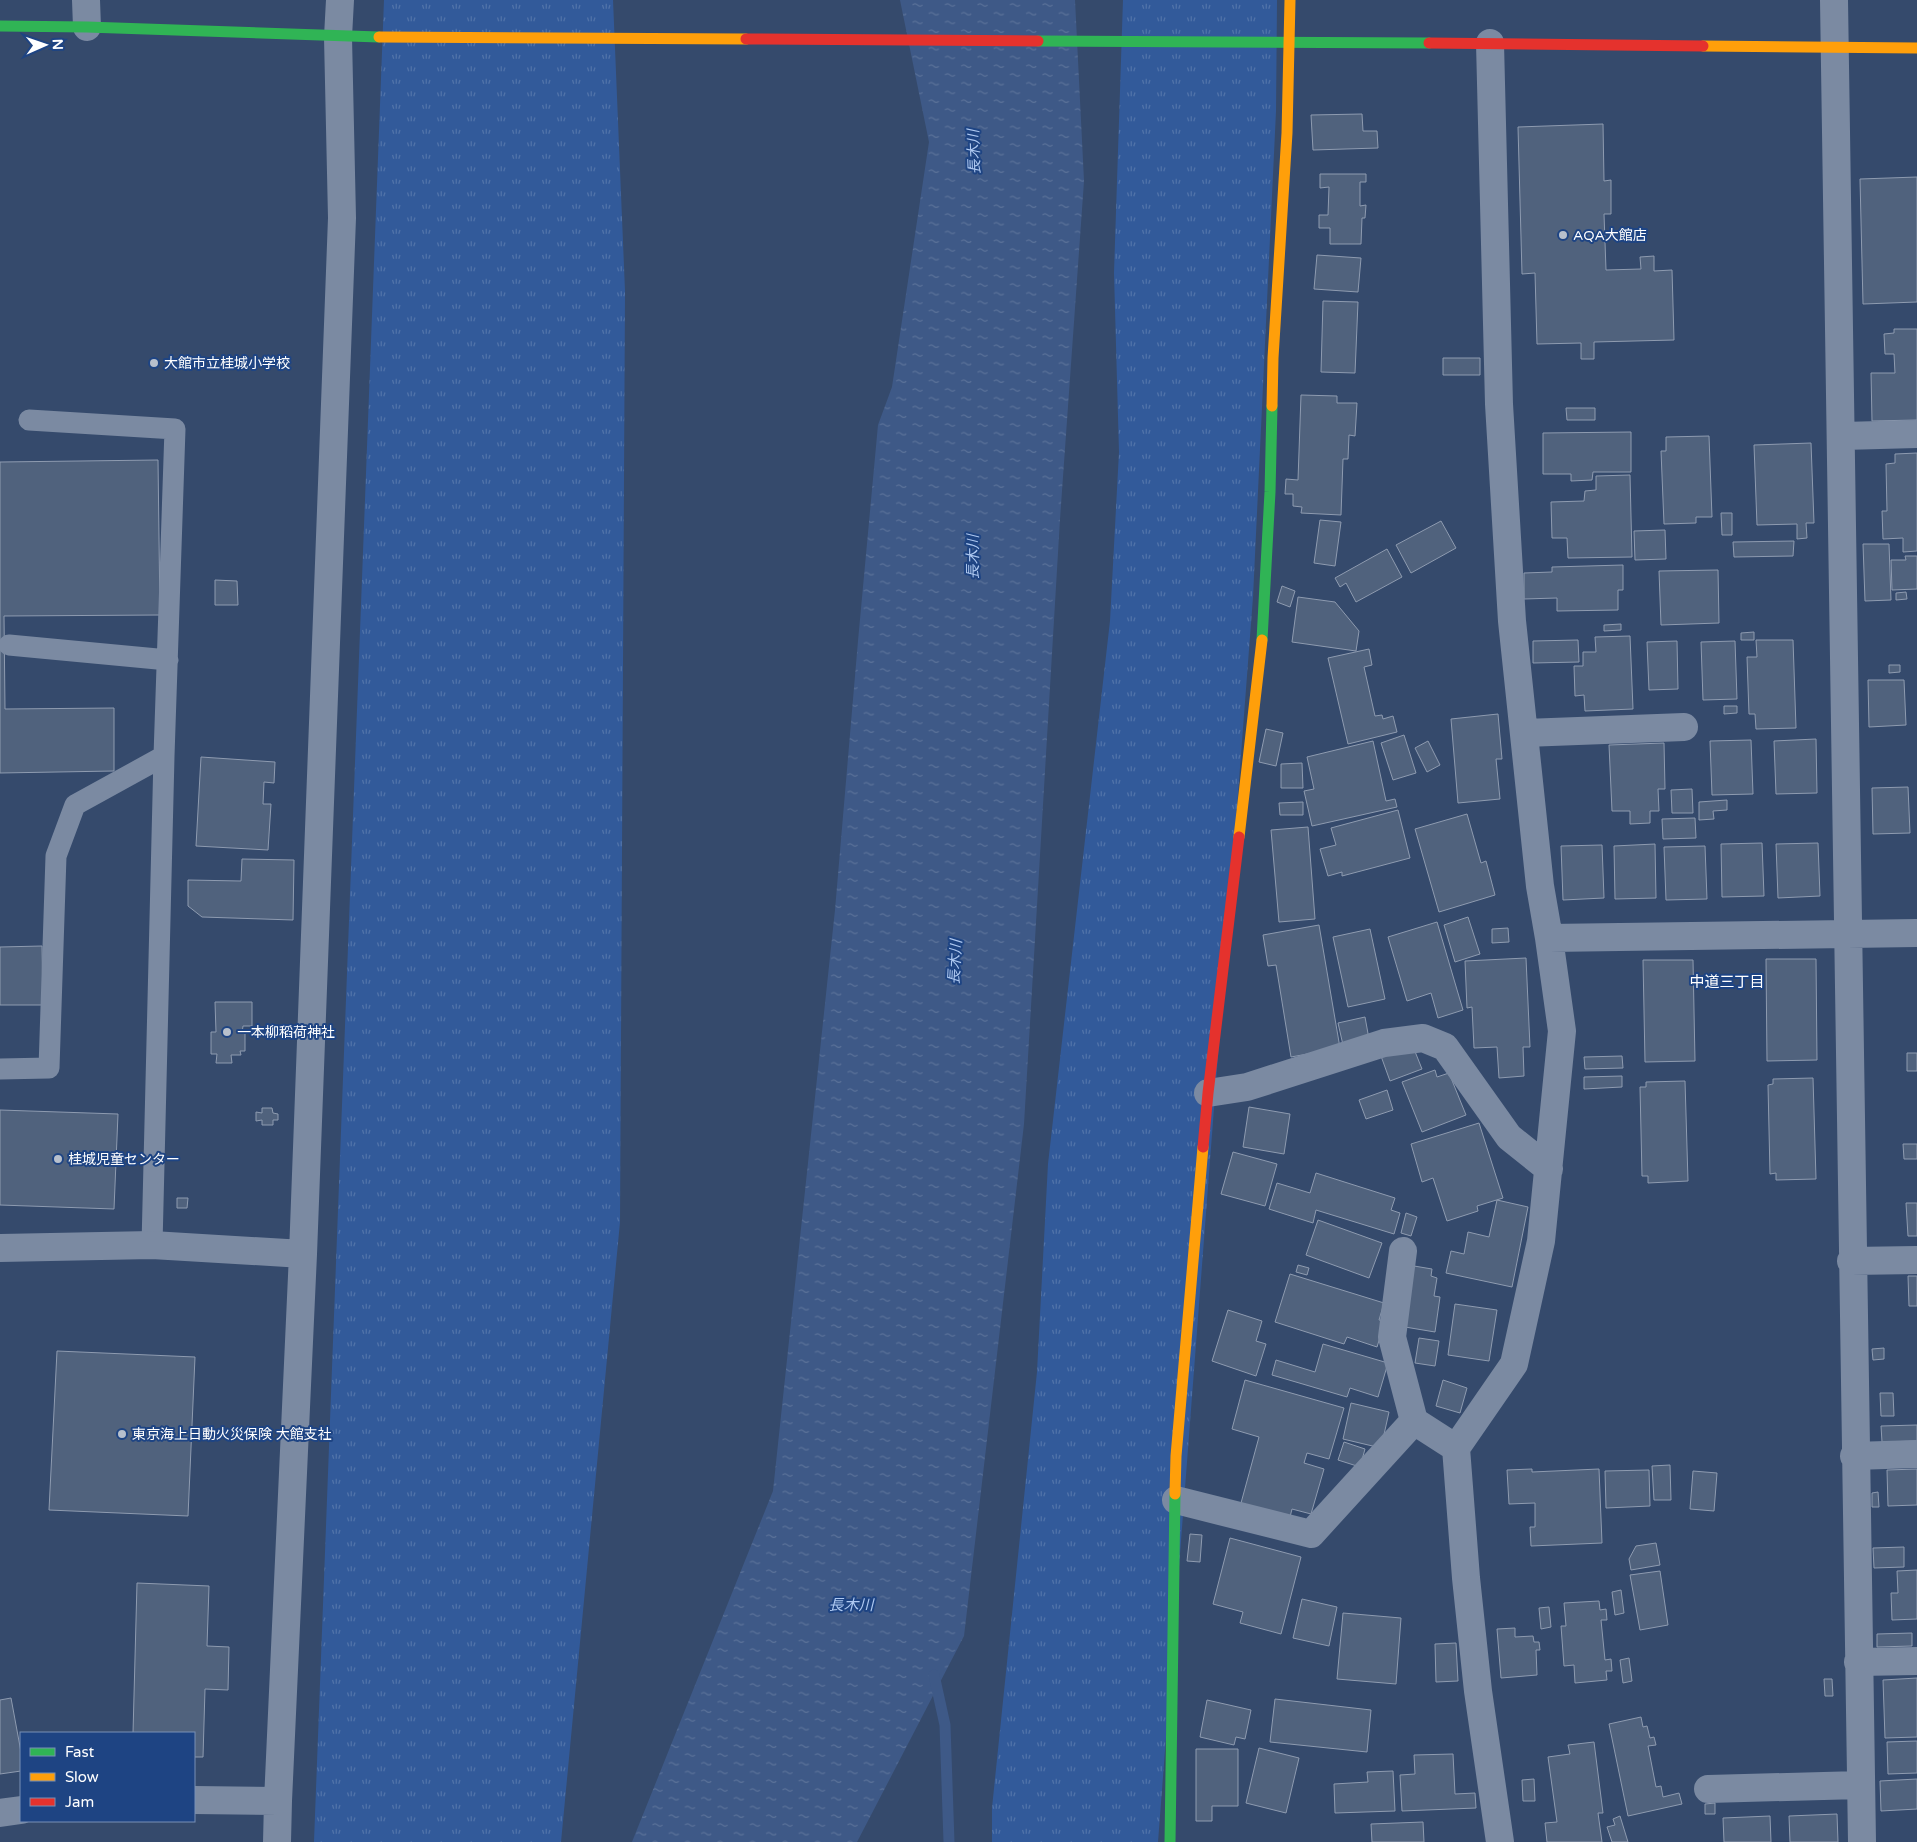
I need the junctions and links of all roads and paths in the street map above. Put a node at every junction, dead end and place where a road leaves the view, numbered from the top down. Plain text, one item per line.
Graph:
1 (86, 0) edge
2 (340, 0) edge
3 (1290, 0) edge
4 (1834, 0) edge
5 (0, 26) edge
6 (87, 27) junction
7 (338, 37) junction
8 (1289, 42) junction
9 (1490, 43) junction
10 (1835, 47) junction
11 (1917, 48) edge
12 (29, 420) dead end
13 (1917, 434) edge
14 (1843, 436) junction
15 (9, 646) dead end
16 (168, 660) junction
17 (1684, 727) dead end
18 (1525, 733) junction
19 (164, 756) junction
20 (1917, 933) edge
21 (1847, 934) junction
22 (1549, 938) junction
23 (0, 1070) edge
24 (1208, 1093) junction
25 (1549, 1169) junction
26 (152, 1245) junction
27 (0, 1248) edge
28 (1403, 1251) dead end
29 (304, 1254) junction
30 (1917, 1260) edge
31 (1851, 1261) junction
32 (1414, 1422) junction
33 (1456, 1448) junction
34 (1917, 1454) edge
35 (1854, 1456) junction
36 (1176, 1500) junction
37 (1917, 1660) edge
38 (1858, 1662) junction
39 (1860, 1785) junction
40 (1708, 1789) dead end
41 (195, 1800) edge
42 (278, 1801) junction
43 (20, 1810) edge
44 (0, 1813) edge
45 (277, 1842) edge
46 (1170, 1842) edge
47 (1500, 1842) edge
48 (1862, 1842) edge

1 - 6 street
2 - 7 street
3 - 8 street
4 - 10 street
5 - 6 street
6 - 7 street
7 - 8 street
7 - 29 street
8 - 9 street
8 - 24 street
9 - 10 street
9 - 18 street
10 - 11 street
10 - 14 street
12 - 16 lane
13 - 14 street
14 - 21 street
15 - 16 lane
16 - 19 lane
17 - 18 street
18 - 22 street
19 - 23 lane
19 - 26 lane
20 - 21 street
21 - 22 street
21 - 31 street
22 - 25 street
24 - 25 street
24 - 36 street
25 - 33 street
26 - 27 street
26 - 29 street
28 - 32 street
29 - 42 street
30 - 31 street
31 - 35 street
32 - 33 street
32 - 36 street
33 - 47 street
34 - 35 street
35 - 38 street
36 - 46 street
37 - 38 street
38 - 39 street
39 - 40 street
39 - 48 street
41 - 42 street
42 - 45 street
43 - 44 street

